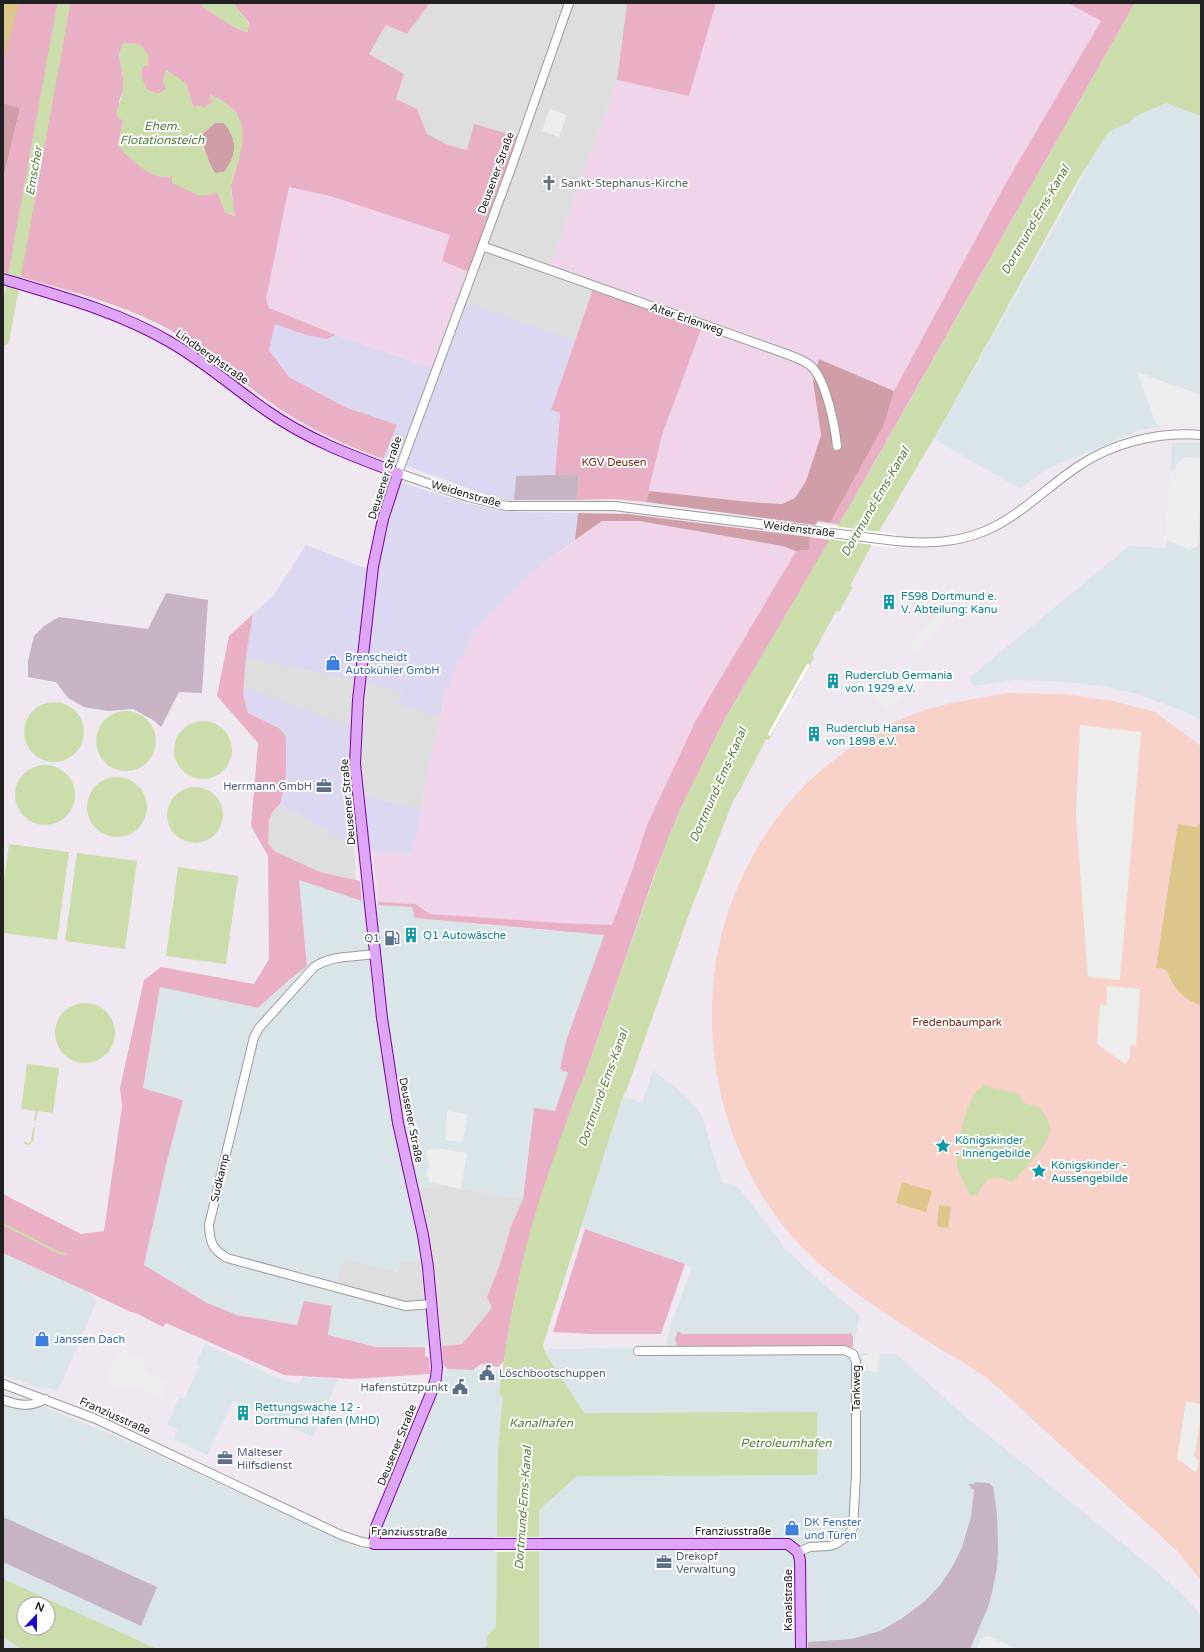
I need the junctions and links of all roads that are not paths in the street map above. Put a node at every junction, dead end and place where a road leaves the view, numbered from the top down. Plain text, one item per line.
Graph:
1 (569, 3) edge
2 (482, 246) junction
3 (3, 279) edge
4 (1201, 435) edge
5 (837, 446) dead end
6 (398, 473) junction
7 (375, 954) junction
8 (432, 1304) junction
9 (638, 1351) dead end
10 (3, 1384) edge
11 (45, 1399) junction
12 (3, 1400) edge
13 (374, 1544) junction
14 (798, 1552) junction
15 (801, 1649) edge

1 - 2 street, Deusener Straße
2 - 5 street, Alter Erlenweg
2 - 6 street, Deusener Straße
3 - 6 main road, Lindberghstraße
4 - 6 street, Weidenstraße
6 - 7 main road, Deusener Straße
7 - 8 main road, Deusener Straße
7 - 8 street, Sudkamp
8 - 13 main road, Deusener Straße
9 - 14 street, Tankweg
10 - 11 street, Franziusstraße
11 - 12 street
11 - 13 street, Franziusstraße
13 - 14 main road, Franziusstraße
14 - 15 main road, Kanalstraße

